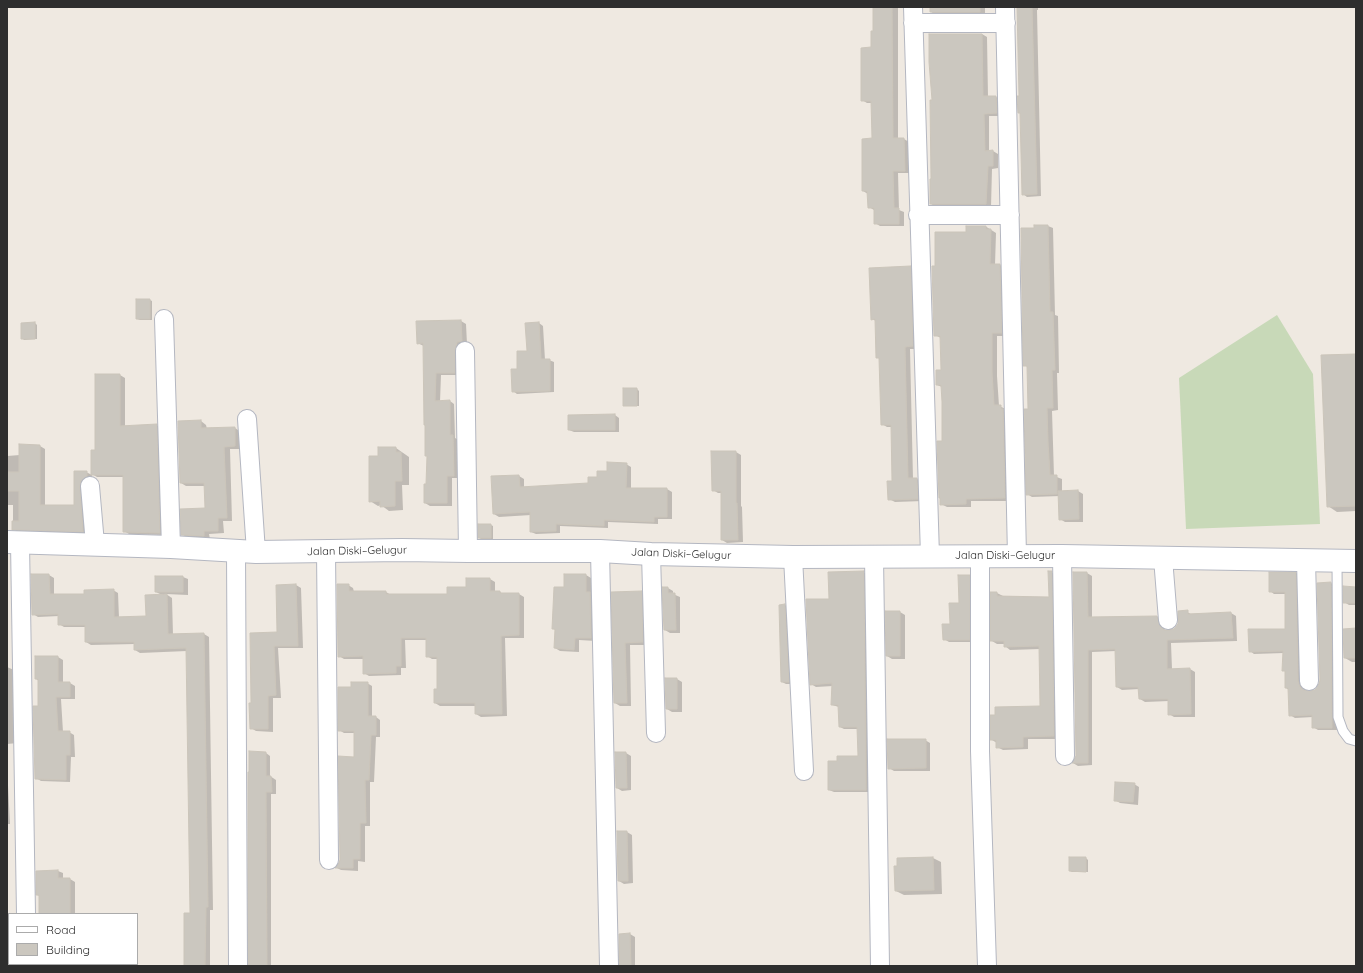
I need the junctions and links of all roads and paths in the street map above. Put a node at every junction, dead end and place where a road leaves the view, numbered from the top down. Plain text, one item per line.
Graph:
1 (913, 15) edge
2 (1006, 15) edge
3 (1010, 215) junction
4 (918, 216) junction
5 (164, 319) dead end
6 (465, 351) dead end
7 (248, 419) dead end
8 (90, 486) dead end
9 (13, 543) edge
10 (94, 544) junction
11 (171, 547) junction
12 (246, 551) junction
13 (600, 551) junction
14 (326, 552) junction
15 (468, 552) junction
16 (651, 554) junction
17 (930, 556) junction
18 (980, 556) junction
19 (1017, 556) junction
20 (1062, 556) junction
21 (793, 557) junction
22 (874, 557) junction
23 (1163, 558) junction
24 (1306, 560) junction
25 (1347, 561) edge
26 (1168, 620) dead end
27 (1309, 681) dead end
28 (656, 733) dead end
29 (1356, 741) edge
30 (1065, 756) dead end
31 (804, 771) dead end
32 (329, 860) dead end
33 (26, 913) edge
34 (238, 966) edge
35 (609, 966) edge
36 (880, 966) edge
37 (987, 966) edge

1 - 2 street
1 - 4 street
2 - 3 street
3 - 4 street
3 - 19 street
4 - 17 street
5 - 11 street
6 - 15 street
7 - 12 street
8 - 10 street
9 - 10 main road, Jalan Diski–Gelugur
9 - 33 street
10 - 11 main road, Jalan Diski–Gelugur
11 - 12 main road, Jalan Diski–Gelugur
12 - 14 main road, Jalan Diski–Gelugur
12 - 34 street
13 - 15 main road, Jalan Diski–Gelugur
13 - 16 main road, Jalan Diski–Gelugur
13 - 35 street
14 - 15 main road, Jalan Diski–Gelugur
14 - 32 street
16 - 21 main road, Jalan Diski–Gelugur
16 - 28 street
17 - 18 main road, Jalan Diski–Gelugur
17 - 22 main road, Jalan Diski–Gelugur
18 - 19 main road, Jalan Diski–Gelugur
18 - 37 street
19 - 20 main road, Jalan Diski–Gelugur
20 - 23 main road, Jalan Diski–Gelugur
20 - 30 street
21 - 22 main road, Jalan Diski–Gelugur
21 - 31 street
22 - 36 street
23 - 24 main road, Jalan Diski–Gelugur
23 - 26 street
24 - 25 main road, Jalan Diski–Gelugur
24 - 27 street
25 - 29 lane

